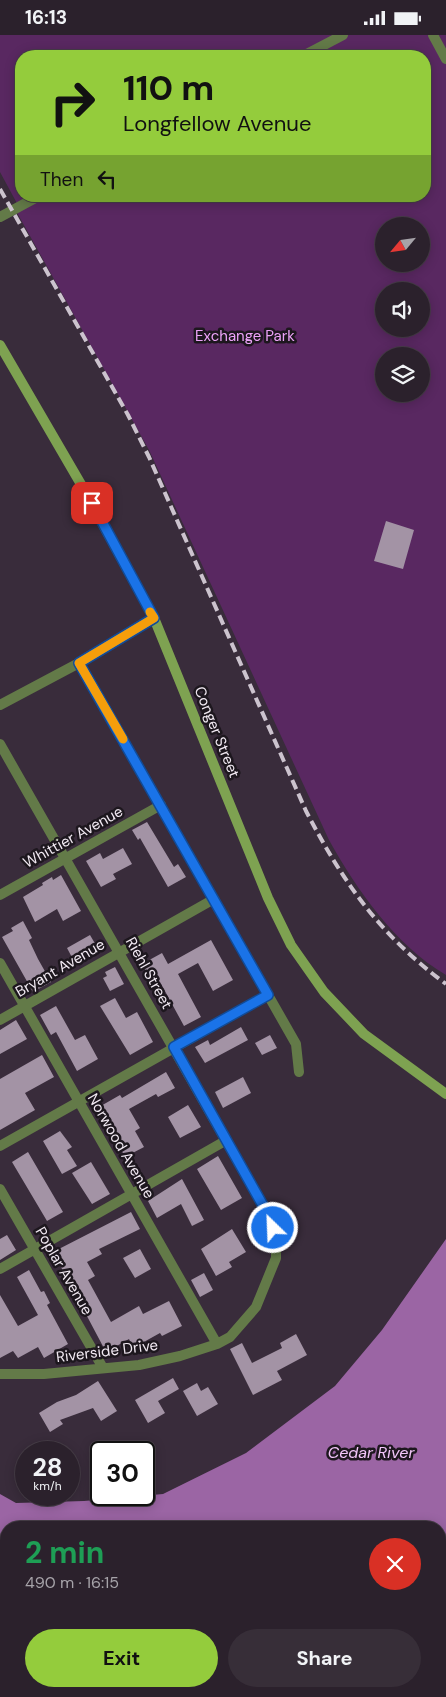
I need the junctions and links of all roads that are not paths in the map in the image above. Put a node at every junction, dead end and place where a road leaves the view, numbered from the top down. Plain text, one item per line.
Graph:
1 (343, 35) edge
2 (433, 35) edge
3 (314, 50) edge
4 (446, 59) edge
5 (28, 202) edge
6 (0, 217) edge
7 (0, 345) edge
8 (154, 618) junction
9 (79, 663) junction
10 (0, 705) edge
11 (0, 743) edge
12 (161, 805) junction
13 (66, 858) junction
14 (0, 895) edge
15 (214, 899) junction
16 (120, 952) junction
17 (0, 963) edge
18 (268, 995) junction
19 (24, 1006) junction
20 (0, 1020) edge
21 (174, 1047) junction
22 (299, 1072) dead end
23 (446, 1094) edge
24 (78, 1102) junction
25 (225, 1141) junction
26 (0, 1146) edge
27 (0, 1189) edge
28 (133, 1195) junction
29 (270, 1218) joint
30 (34, 1250) junction
31 (0, 1269) edge
32 (217, 1344) junction
33 (103, 1368) junction
34 (0, 1374) edge

1 - 3 street
2 - 4 street
5 - 6 street
7 - 8 main road, Conger Street
8 - 9 street
8 - 23 main road, Conger Street
9 - 10 street
9 - 12 street
11 - 13 street, Riehl Street
12 - 13 street, Whittier Avenue
12 - 15 street
13 - 14 street, Whittier Avenue
13 - 16 street, Riehl Street
15 - 16 street, Bryant Avenue
15 - 18 street
16 - 19 street, Bryant Avenue
16 - 21 street, Riehl Street
17 - 19 street, Norwood Avenue
18 - 21 street
18 - 22 street
19 - 20 street, Bryant Avenue
19 - 24 street, Norwood Avenue
21 - 24 street
21 - 25 street, Riehl Street
24 - 26 street
24 - 28 street, Norwood Avenue
25 - 28 street
25 - 29 street, Riehl Street
27 - 30 street, Poplar Avenue
28 - 30 street
28 - 32 street, Norwood Avenue
29 - 32 street, Riverside Drive
30 - 31 street
30 - 33 street, Poplar Avenue
32 - 33 street, Riverside Drive
33 - 34 street, Riverside Drive

